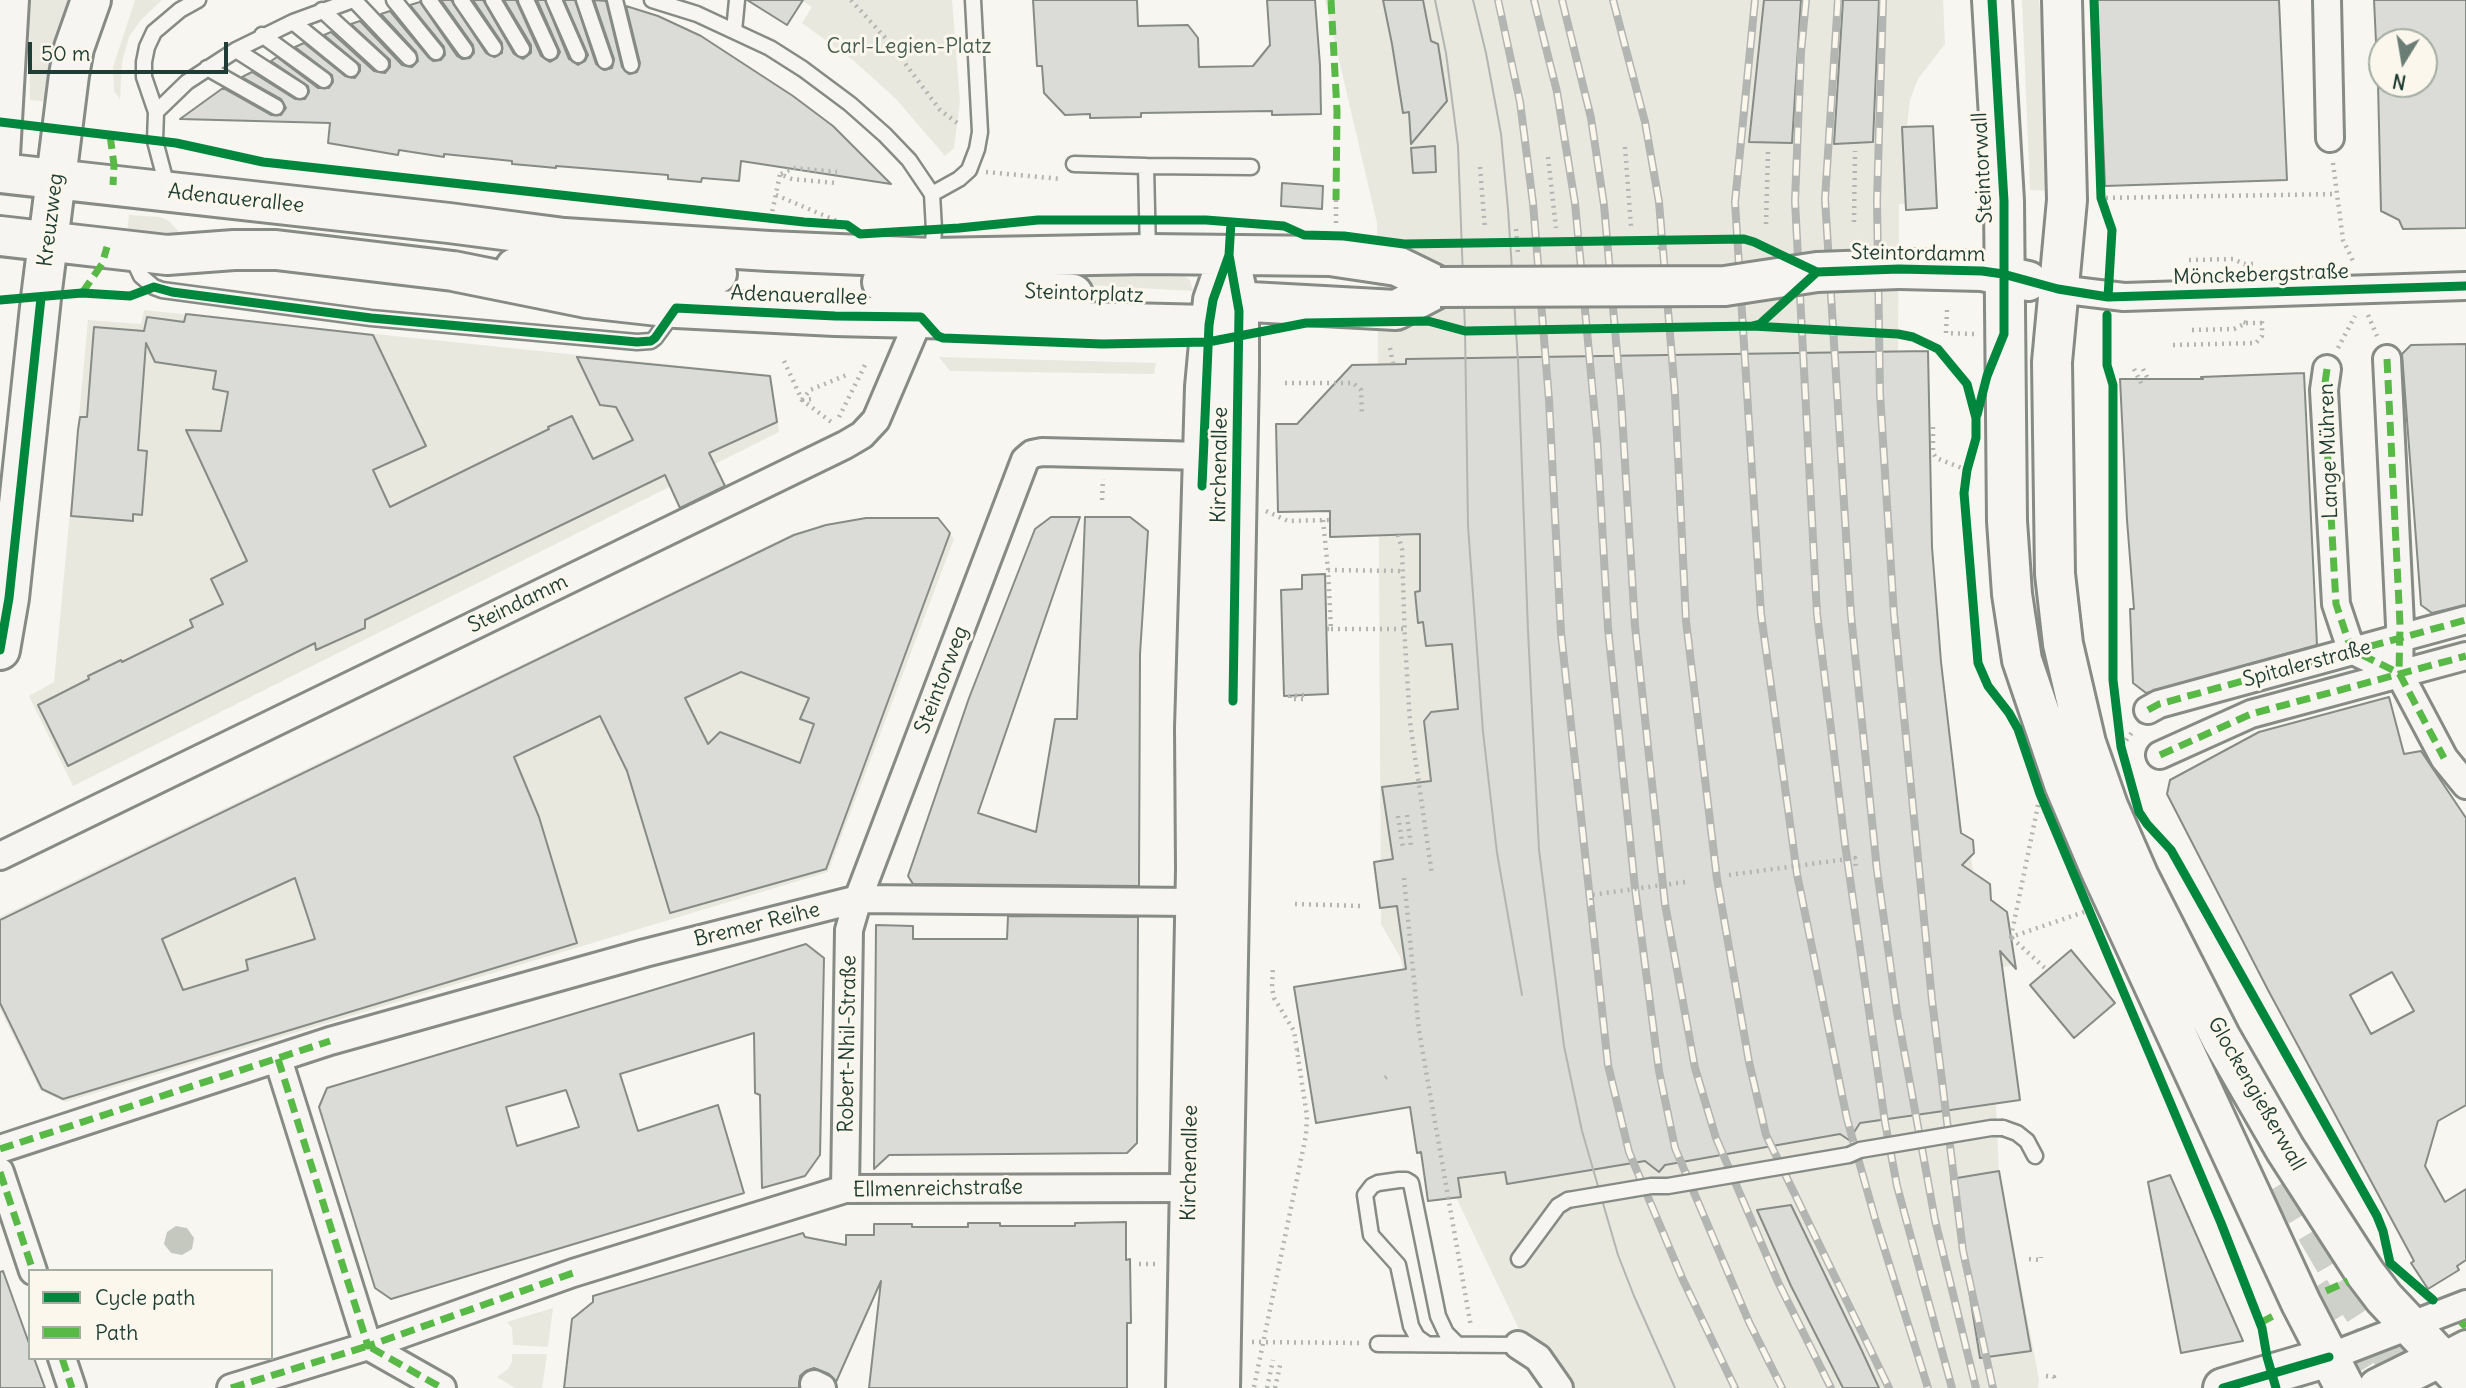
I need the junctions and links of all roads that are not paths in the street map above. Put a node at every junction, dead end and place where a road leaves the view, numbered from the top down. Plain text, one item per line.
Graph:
1 (9, 0) edge
2 (91, 0) edge
3 (198, 0) edge
4 (354, 0) edge
5 (394, 0) edge
6 (429, 0) edge
7 (461, 0) edge
8 (493, 0) edge
9 (526, 0) edge
10 (554, 0) edge
11 (584, 0) edge
12 (615, 0) edge
13 (652, 0) edge
14 (737, 0) edge
15 (974, 0) edge
16 (1992, 0) edge
17 (2062, 0) edge
18 (2327, 0) edge
19 (322, 10) junction
20 (293, 22) junction
21 (734, 31) junction
22 (262, 36) junction
23 (494, 48) dead end
24 (522, 49) dead end
25 (236, 50) junction
26 (465, 50) dead end
27 (436, 52) dead end
28 (550, 52) dead end
29 (578, 55) dead end
30 (409, 58) dead end
31 (605, 61) dead end
32 (381, 64) dead end
33 (631, 65) dead end
34 (207, 68) junction
35 (351, 69) dead end
36 (324, 80) dead end
37 (300, 91) dead end
38 (276, 107) dead end
39 (156, 112) junction
40 (2330, 138) road end
41 (0, 155) edge
42 (1074, 164) dead end
43 (1146, 166) junction
44 (1251, 167) dead end
45 (0, 173) edge
46 (57, 179) junction
47 (168, 191) junction
48 (932, 194) junction
49 (0, 236) edge
50 (48, 241) junction
51 (131, 250) junction
52 (1148, 254) junction
53 (1229, 255) junction
54 (453, 271) junction
55 (2003, 274) junction
56 (2466, 286) edge
57 (927, 287) junction
58 (1440, 287) junction
59 (2058, 289) junction
60 (676, 308) junction
61 (1220, 308) junction
62 (2387, 359) road end
63 (2327, 369) road end
64 (1203, 456) junction
65 (2466, 621) edge
66 (2400, 639) junction
67 (0, 650) edge
68 (2356, 652) junction
69 (2466, 656) edge
70 (2399, 673) junction
71 (2148, 710) road end
72 (2160, 755) dead end
73 (2079, 777) junction
74 (2466, 785) edge
75 (0, 856) edge
76 (858, 900) junction
77 (1195, 920) junction
78 (1227, 965) junction
79 (278, 1059) junction
80 (0, 1149) edge
81 (2035, 1156) dead end
82 (0, 1171) edge
83 (1190, 1188) junction
84 (845, 1189) junction
85 (1519, 1259) dead end
86 (32, 1269) edge
87 (2466, 1304) edge
88 (2410, 1326) junction
89 (1378, 1344) road end
90 (1427, 1344) junction
91 (1465, 1345) junction
92 (1518, 1345) joint
93 (368, 1346) junction
94 (2453, 1350) edge
95 (63, 1360) edge
96 (2337, 1372) edge
97 (2466, 1385) edge
98 (72, 1388) edge
99 (231, 1388) edge
100 (442, 1388) edge
101 (1186, 1388) edge
102 (1220, 1388) edge
103 (1559, 1388) edge
104 (2223, 1388) edge
105 (2378, 1388) edge

1 - 41 main road
2 - 46 main road, Kreuzweg
3 - 39 lane
4 - 19 lane
4 - 30 lane
5 - 27 lane
6 - 26 lane
7 - 23 lane
8 - 24 lane
9 - 28 lane
10 - 29 lane
11 - 31 lane
12 - 33 lane
13 - 21 lane
14 - 21 lane
15 - 48 lane
16 - 55 main road, Steintorwall
17 - 59 main road
18 - 40 street
19 - 20 lane
19 - 32 lane
20 - 22 lane
20 - 35 lane
21 - 48 lane
22 - 25 lane
22 - 36 lane
25 - 34 lane
25 - 37 lane
34 - 38 lane
34 - 39 lane
39 - 47 lane
42 - 43 lane
43 - 44 lane
43 - 52 lane
45 - 46 main road, Adenauerallee
46 - 47 main road, Adenauerallee
46 - 50 main road, Kreuzweg
47 - 57 main road, Adenauerallee
48 - 57 lane
49 - 50 main road, Adenauerallee
50 - 51 main road, Adenauerallee
50 - 67 main road, Kreuzweg
51 - 54 main road, Adenauerallee
51 - 60 lane
52 - 53 main road, Steintorplatz
52 - 57 main road, Steintorplatz
53 - 58 main road, Steintordamm
53 - 61 main road, Kirchenallee
54 - 57 main road, Adenauerallee
54 - 60 main road, Adenauerallee
55 - 58 main road, Steintordamm, bridge
55 - 59 main road, Steintordamm
55 - 73 main road, Steintorwall
56 - 59 street, Mönckebergstraße
57 - 60 main road, Adenauerallee
57 - 61 main road, Steintorplatz
57 - 75 street, Steindamm
58 - 61 main road, Steintordamm
59 - 73 main road
61 - 64 main road, Kirchenallee
61 - 78 main road, Kirchenallee
62 - 66 street
63 - 68 street, Lange Mühren
64 - 76 street, Steintorweg
64 - 77 main road, Kirchenallee
65 - 66 street, Spitalerstraße
66 - 68 street, Spitalerstraße
66 - 70 street
68 - 70 street
68 - 71 street, Spitalerstraße
69 - 70 street, Spitalerstraße
70 - 72 street, Spitalerstraße
70 - 74 street
73 - 88 main road, Glockengießerwall
73 - 96 main road, Glockengießerwall
76 - 77 street, Bremer Reihe
76 - 79 street, Bremer Reihe
76 - 84 street, Robert-Nhil-Straße
77 - 78 main road
77 - 83 main road, Kirchenallee
78 - 102 main road, Kirchenallee
79 - 80 street, Bremer Reihe
79 - 93 street
81 - 85 lane, bridge
82 - 86 street
83 - 84 street, Ellmenreichstraße
83 - 101 main road, Kirchenallee
84 - 93 street, Ellmenreichstraße
87 - 88 street
88 - 94 main road, Glockengießerwall
88 - 96 street
89 - 90 lane
90 - 91 lane
90 - 91 lane
91 - 92 lane
92 - 103 street
93 - 99 street, Ellmenreichstraße
93 - 100 street
94 - 97 main road, Glockengießerwall
94 - 105 main road
95 - 98 street
96 - 104 main road

